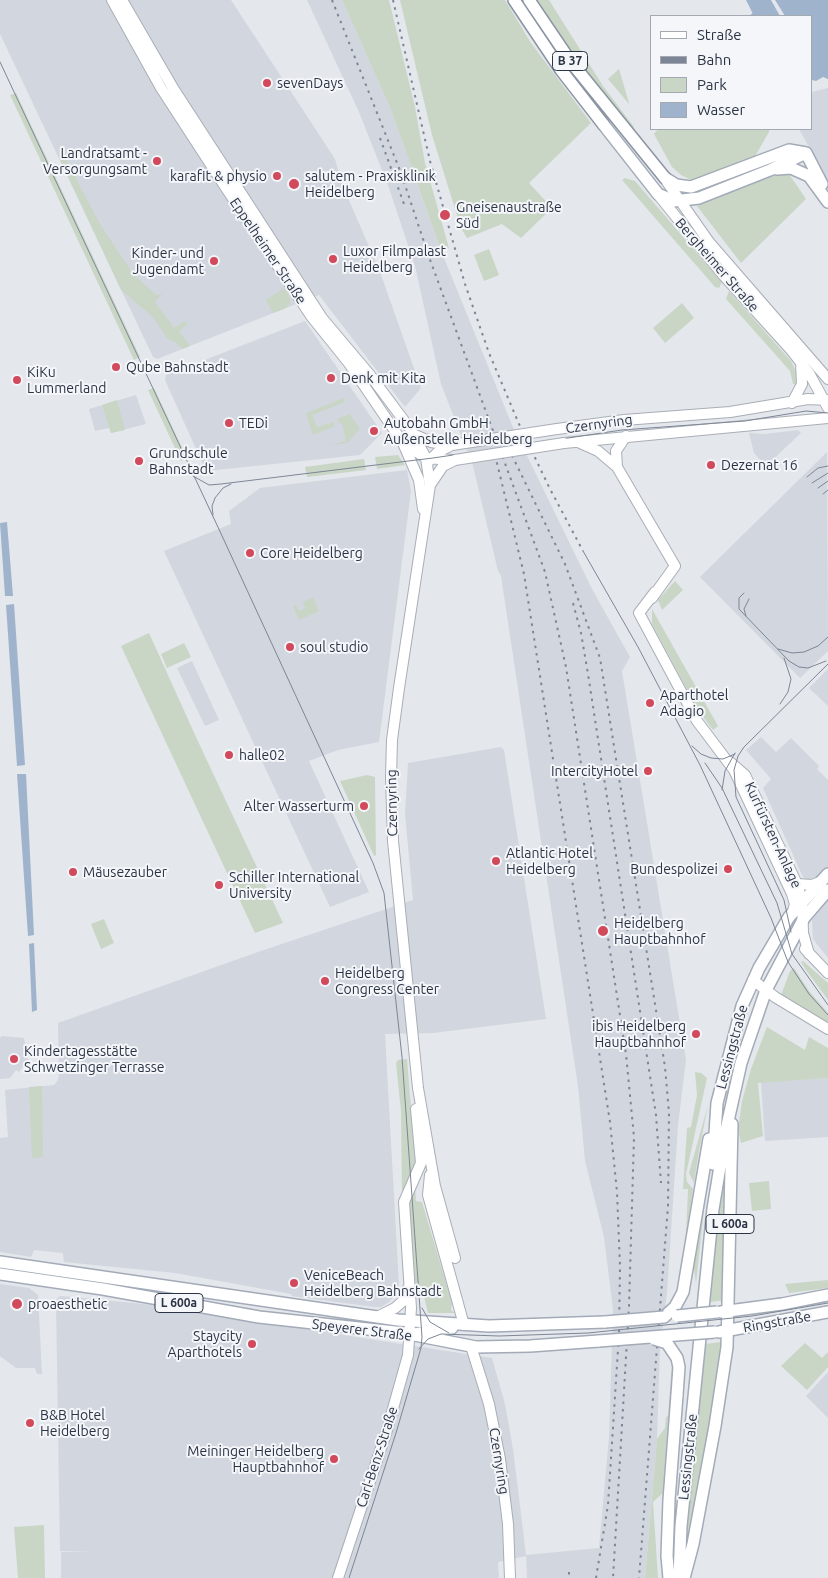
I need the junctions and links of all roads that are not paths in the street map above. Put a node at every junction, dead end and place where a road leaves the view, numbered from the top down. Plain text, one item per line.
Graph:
1 (112, 0) edge
2 (122, 0) edge
3 (514, 0) edge
4 (529, 0) edge
5 (806, 153) junction
6 (770, 170) junction
7 (666, 180) junction
8 (654, 190) junction
9 (828, 197) edge
10 (699, 198) junction
11 (680, 201) junction
12 (828, 202) edge
13 (693, 221) junction
14 (801, 363) junction
15 (828, 379) edge
16 (827, 402) edge
17 (792, 403) junction
18 (828, 418) edge
19 (807, 421) junction
20 (828, 423) edge
21 (413, 434) junction
22 (626, 436) junction
23 (577, 442) junction
24 (403, 443) junction
25 (451, 445) junction
26 (427, 460) junction
27 (455, 460) junction
28 (617, 467) junction
29 (419, 480) junction
30 (430, 485) junction
31 (424, 518) junction
32 (655, 592) junction
33 (646, 628) junction
34 (728, 760) junction
35 (825, 882) edge
36 (797, 884) junction
37 (802, 901) junction
38 (793, 911) junction
39 (801, 922) junction
40 (781, 930) junction
41 (789, 943) junction
42 (808, 954) junction
43 (828, 973) edge
44 (753, 980) junction
45 (766, 990) junction
46 (828, 1029) edge
47 (731, 1044) junction
48 (742, 1059) junction
49 (418, 1088) junction
50 (732, 1099) junction
51 (718, 1103) junction
52 (431, 1164) junction
53 (712, 1209) junction
54 (455, 1258) dead end
55 (0, 1262) edge
56 (0, 1274) edge
57 (409, 1285) junction
58 (828, 1296) edge
59 (722, 1312) junction
60 (828, 1312) edge
61 (377, 1317) junction
62 (664, 1317) junction
63 (411, 1320) junction
64 (467, 1325) junction
65 (721, 1331) junction
66 (410, 1335) junction
67 (647, 1337) junction
68 (474, 1346) junction
69 (681, 1526) junction
70 (338, 1578) edge
71 (510, 1578) edge
72 (669, 1578) edge
73 (679, 1578) edge
74 (684, 1578) edge

1 - 24 main road, Eppelheimer Straße
2 - 21 main road, Eppelheimer Straße
3 - 8 main road, Bergheimer Straße / B 37
4 - 7 main road, B 37
5 - 6 main road, B 37
5 - 7 main road
5 - 9 main road
6 - 10 main road, B 37
6 - 12 main road, B 37
7 - 11 main road, Bergheimer Straße
8 - 11 main road, B 37
8 - 14 main road, Bergheimer Straße
10 - 11 main road, B 37
10 - 13 main road
11 - 13 main road, Bergheimer Straße
13 - 15 main road, Bergheimer Straße
14 - 16 main road, Bergheimer Straße
14 - 17 main road
16 - 17 main road, Czernyring
17 - 25 main road, Czernyring, bridge
18 - 19 main road, Czernyring
19 - 20 main road
19 - 22 main road, Czernyring
21 - 25 main road
21 - 26 main road, Eppelheimer Straße
22 - 23 main road, Czernyring
22 - 28 main road
23 - 27 main road, Czernyring, bridge
23 - 28 main road
24 - 26 main road, Eppelheimer Straße
24 - 29 main road, Eppelheimer Straße
25 - 26 main road, Czernyring
26 - 27 main road
26 - 29 main road, Czernyring
26 - 30 main road, Eppelheimer Straße
27 - 30 main road, Czernyring
28 - 32 main road, Kurfürsten-Anlage
29 - 31 main road, Czernyring
30 - 31 main road, Czernyring
31 - 49 main road, Czernyring
32 - 33 main road, Kurfürsten-Anlage
32 - 33 main road, Kurfürsten-Anlage
33 - 34 main road, Kurfürsten-Anlage
34 - 36 main road, Kurfürsten-Anlage
34 - 38 main road, Kurfürsten-Anlage
35 - 36 main road
35 - 37 main road, Lessingstraße
35 - 39 main road, L 600a
36 - 37 main road, Kurfürsten-Anlage
37 - 38 main road, Lessingstraße
37 - 39 main road, Kurfürsten-Anlage
38 - 40 main road, Lessingstraße
39 - 41 main road, Lessingstraße / L 600a
39 - 42 main road, Kurfürsten-Anlage
40 - 41 main road
40 - 44 main road, Lessingstraße
41 - 42 main road
41 - 45 main road, Lessingstraße / L 600a
42 - 43 main road
44 - 45 main road
44 - 47 main road, Lessingstraße / L 600a
45 - 46 main road
45 - 48 main road, Lessingstraße / L 600a
47 - 48 main road
47 - 51 main road, Lessingstraße / L 600a
48 - 50 main road, Lessingstraße / L 600a
49 - 52 main road, Czernyring
49 - 57 main road, Czernyring
50 - 53 main road, Lessingstraße
50 - 59 main road, L 600a
51 - 53 main road, Lessingstraße
51 - 62 main road, L 600a
52 - 54 main road, Czernyring
52 - 64 main road, Czernyring
53 - 69 main road, Lessingstraße
55 - 61 main road, Speyerer Straße / L 600a
56 - 66 main road, Speyerer Straße / L 600a
57 - 61 main road
57 - 63 main road, Czernyring
58 - 59 main road, Ringstraße
59 - 62 main road, Speyerer Straße / L 600a, bridge
59 - 65 main road
60 - 65 main road, Ringstraße
61 - 63 main road, Speyerer Straße / L 600a
62 - 64 main road, Speyerer Straße / L 600a, bridge
63 - 64 main road, Speyerer Straße / L 600a
63 - 66 main road, Czernyring
64 - 66 main road
65 - 67 main road, Speyerer Straße / L 600a, bridge
65 - 74 main road
66 - 68 main road, Speyerer Straße / L 600a
66 - 70 main road, Carl-Benz-Straße
67 - 68 main road, Speyerer Straße / L 600a, bridge
67 - 72 main road, bridge
68 - 71 main road, Czernyring
69 - 72 main road, Lessingstraße
69 - 73 main road, Lessingstraße

